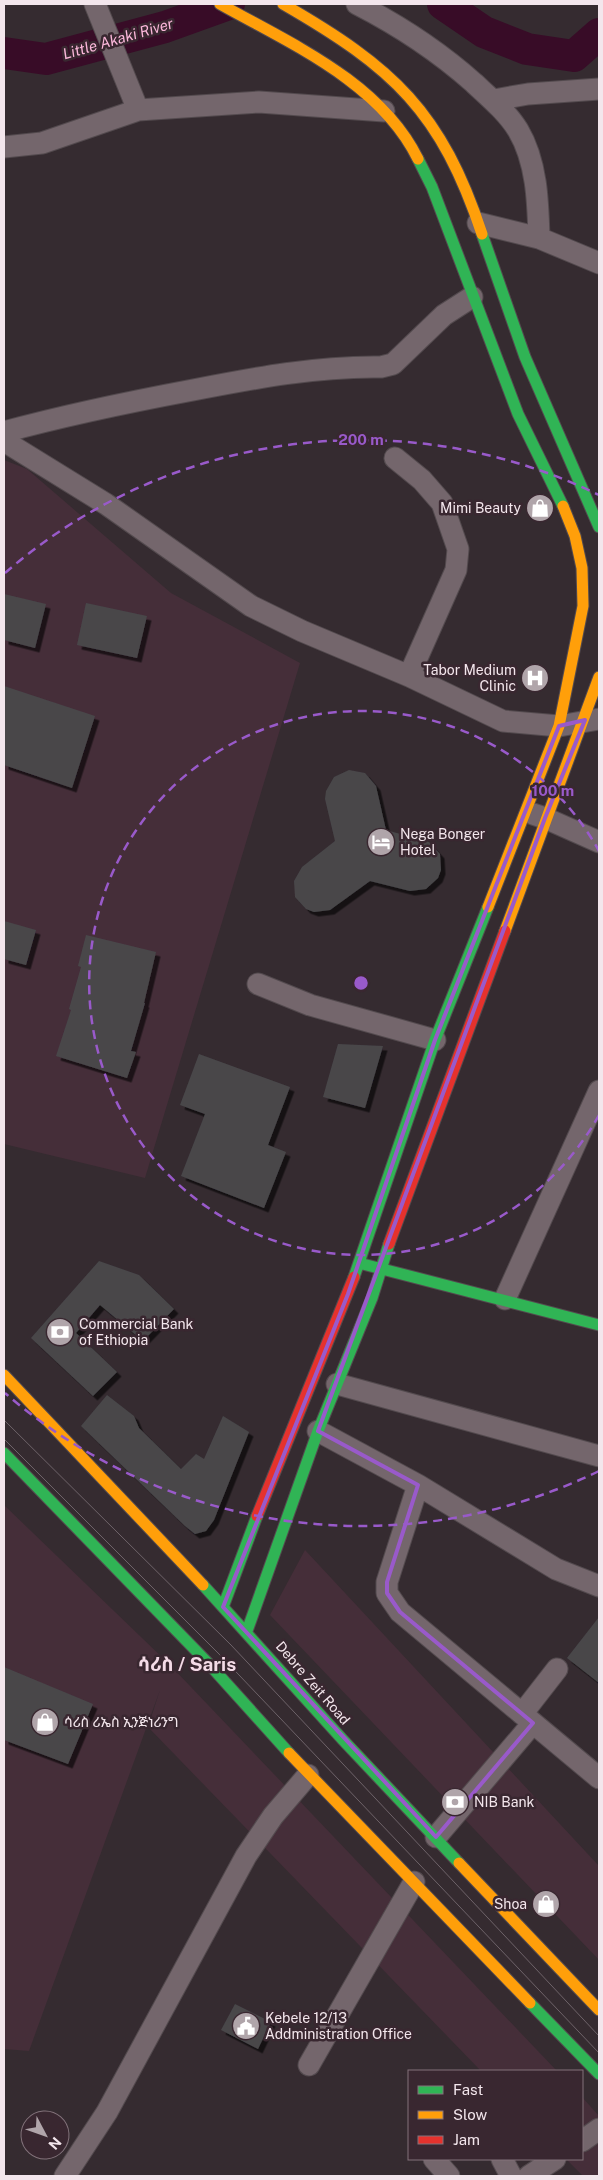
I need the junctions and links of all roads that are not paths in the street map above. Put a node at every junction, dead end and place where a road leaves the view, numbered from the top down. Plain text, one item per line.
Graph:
1 (220, 4) edge
2 (283, 4) edge
3 (357, 4) edge
4 (97, 7) edge
5 (599, 89) edge
6 (494, 100) junction
7 (136, 105) junction
8 (384, 111) junction
9 (4, 147) edge
10 (478, 222) junction
11 (539, 238) junction
12 (599, 263) edge
13 (472, 297) junction
14 (4, 432) edge
15 (4, 440) edge
16 (396, 458) dead end
17 (599, 526) edge
18 (408, 676) junction
19 (599, 677) edge
20 (592, 720) edge
21 (559, 726) junction
22 (536, 815) junction
23 (599, 842) edge
24 (258, 984) dead end
25 (436, 1040) junction
26 (599, 1091) edge
27 (359, 1263) junction
28 (380, 1267) junction
29 (505, 1299) junction
30 (599, 1325) edge
31 (4, 1375) edge
32 (337, 1384) junction
33 (318, 1431) junction
34 (4, 1453) edge
35 (599, 1456) edge
36 (418, 1485) junction
37 (599, 1586) edge
38 (223, 1607) junction
39 (247, 1631) junction
40 (557, 1669) dead end
41 (527, 1718) junction
42 (308, 1775) junction
43 (599, 1778) edge
44 (436, 1837) junction
45 (414, 1882) junction
46 (599, 2010) edge
47 (310, 2065) dead end
48 (599, 2074) edge
49 (599, 2129) edge
50 (583, 2139) edge
51 (435, 2160) edge
52 (503, 2160) edge
53 (553, 2160) edge
54 (65, 2176) edge
55 (449, 2176) edge
56 (511, 2176) edge
57 (528, 2176) edge

1 - 8 main road
2 - 10 main road
3 - 6 street
4 - 7 street
5 - 6 street
6 - 11 street
7 - 8 street
7 - 9 street
8 - 13 main road
10 - 11 street
10 - 17 main road
11 - 12 street
13 - 14 street
13 - 21 main road
15 - 18 street
16 - 18 street
18 - 21 street
19 - 20 main road
20 - 21 street
20 - 22 main road
21 - 22 main road
22 - 23 street
22 - 25 main road
22 - 28 main road
24 - 25 street
25 - 27 main road
26 - 29 street
27 - 28 main road
27 - 38 main road
28 - 29 main road
28 - 32 main road
29 - 30 main road
31 - 38 main road, Debre Zeit Road
32 - 33 main road
32 - 35 street
33 - 36 street
33 - 39 main road
34 - 42 main road
36 - 37 street
36 - 41 street
38 - 39 main road, Debre Zeit Road
39 - 44 main road, Debre Zeit Road
40 - 41 street
41 - 43 street
41 - 44 street
42 - 45 main road
42 - 54 street
44 - 46 main road, Debre Zeit Road
45 - 47 street
45 - 48 main road
49 - 50 street
51 - 55 street
52 - 56 street
53 - 57 street

